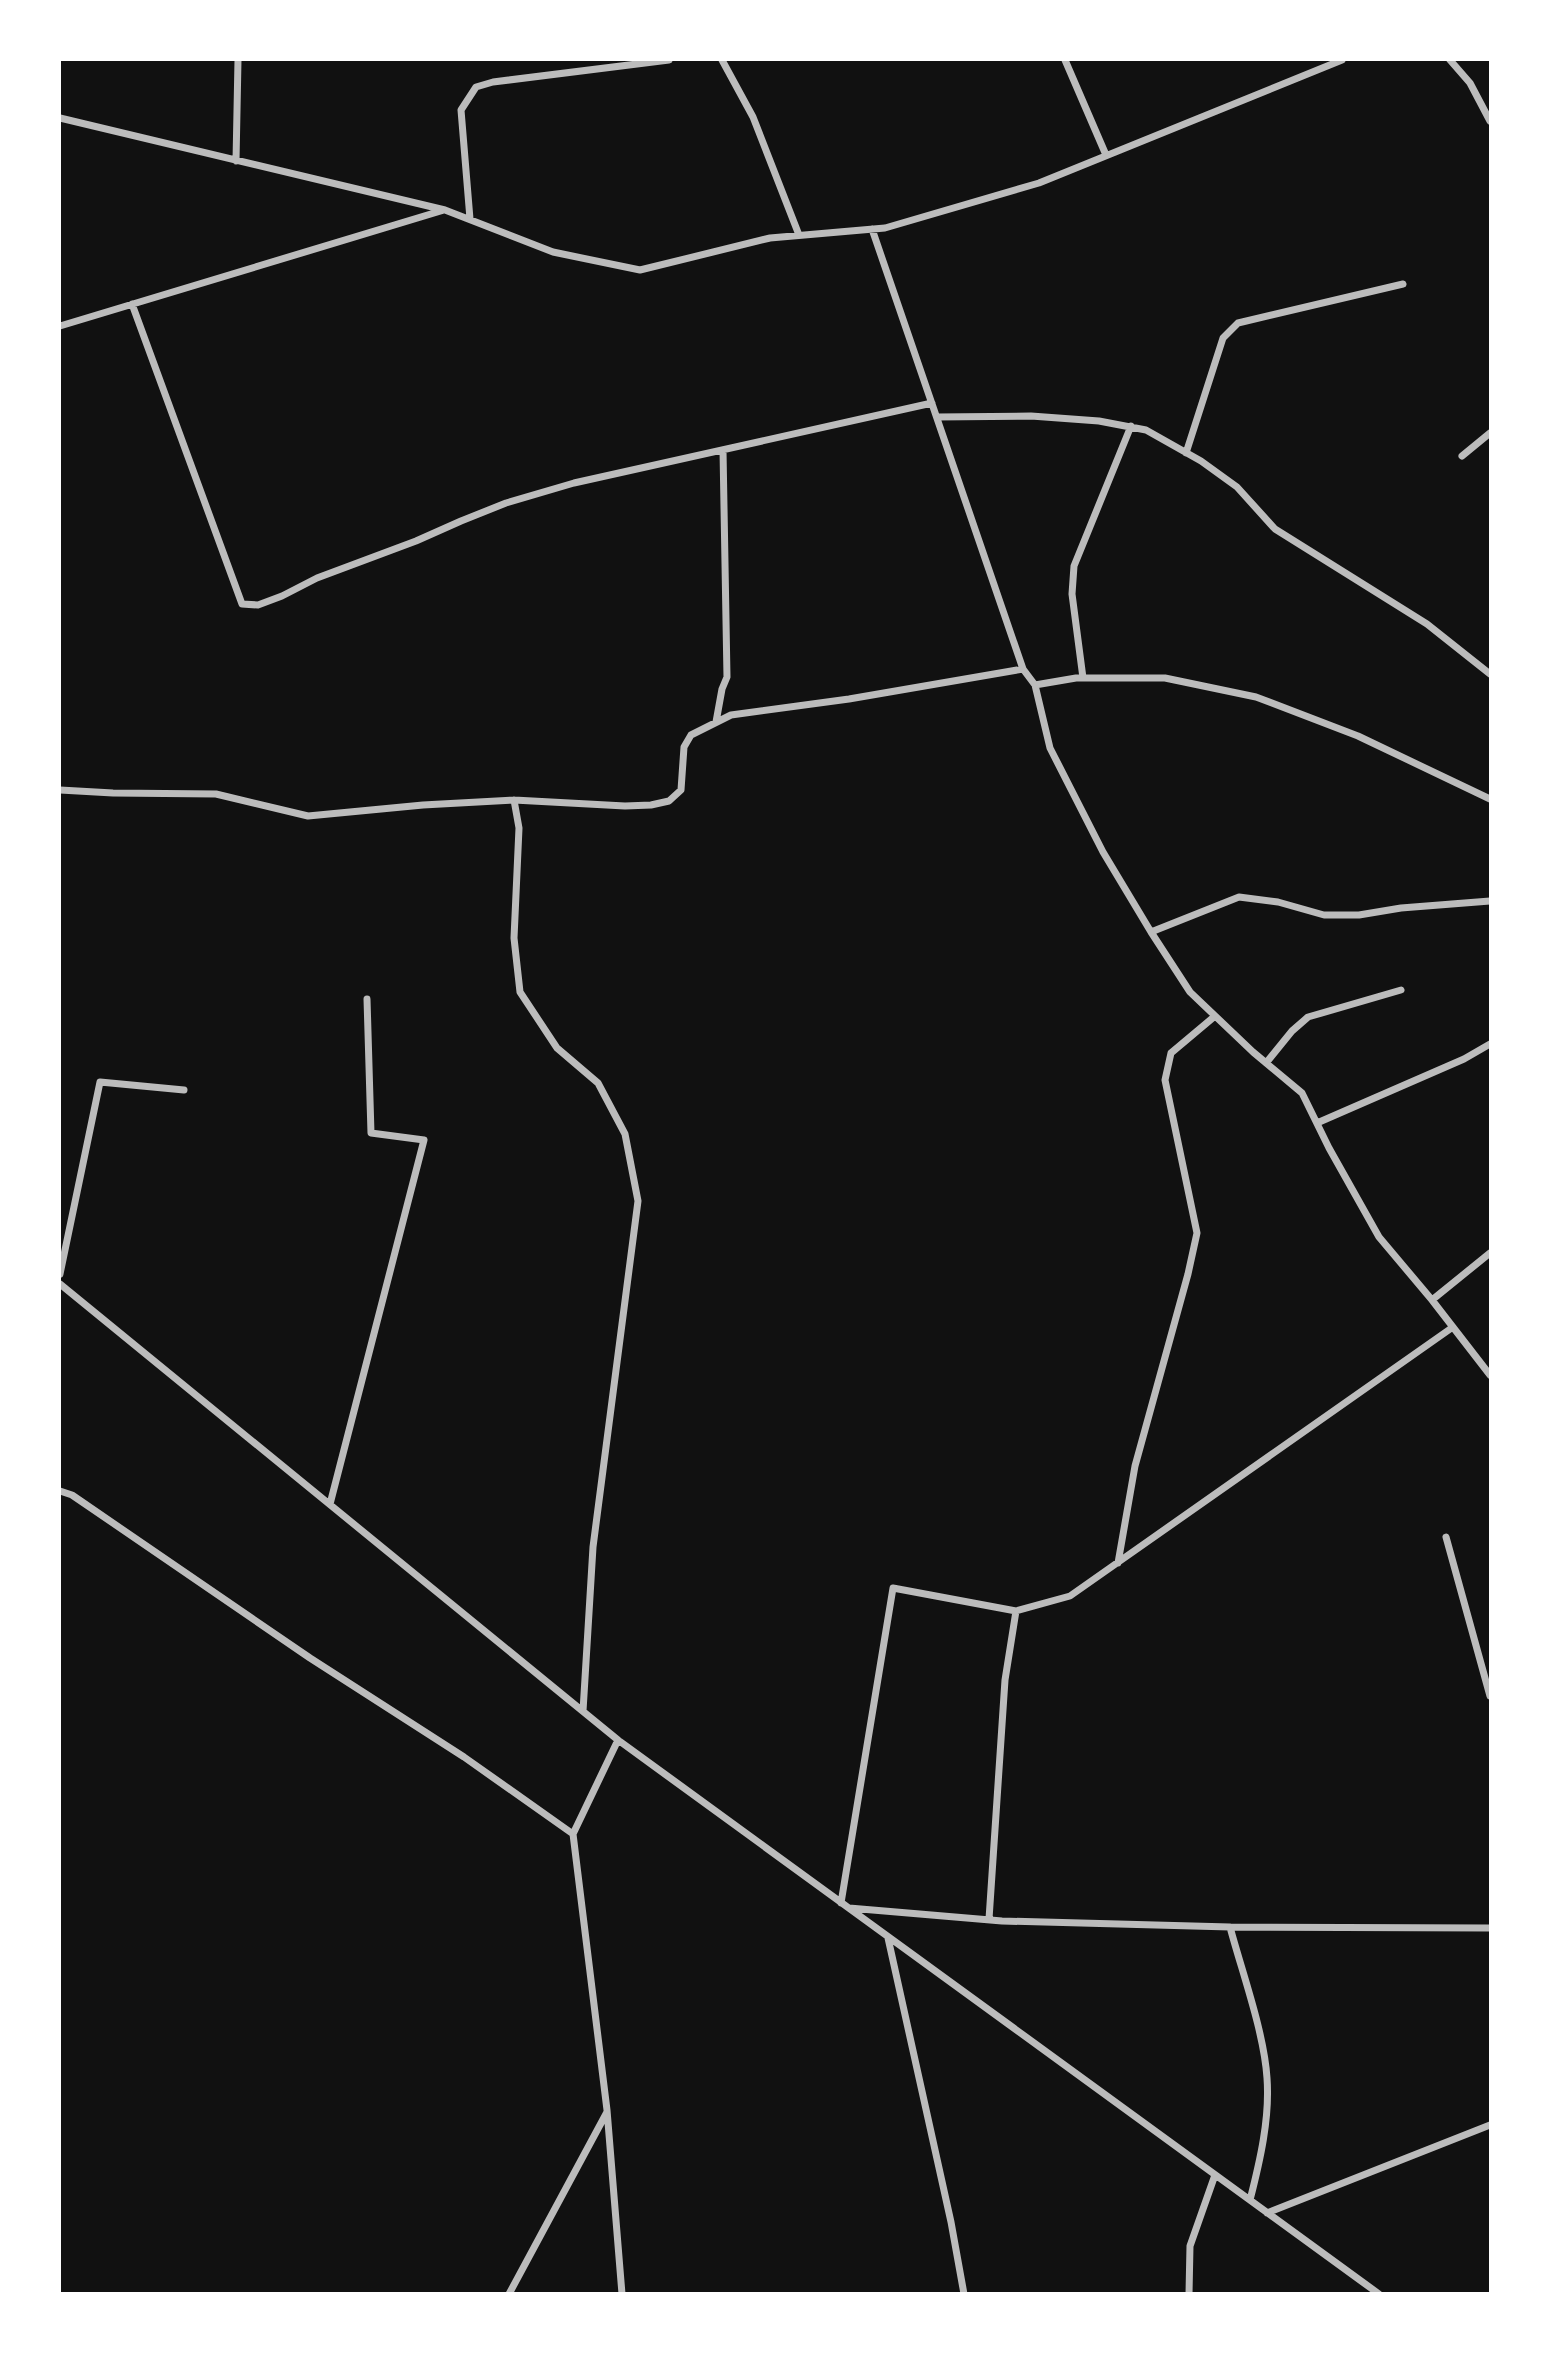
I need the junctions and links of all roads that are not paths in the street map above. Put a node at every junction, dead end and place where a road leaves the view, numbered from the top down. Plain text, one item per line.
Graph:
1 (238, 60) edge
2 (669, 60) edge
3 (722, 60) edge
4 (1065, 60) edge
5 (1342, 60) edge
6 (1450, 60) edge
7 (60, 118) edge
8 (1490, 121) edge
9 (1106, 155) junction
10 (236, 161) junction
11 (445, 210) junction
12 (470, 219) junction
13 (872, 229) junction
14 (799, 235) junction
15 (1403, 284) dead end
16 (132, 304) junction
17 (60, 326) edge
18 (932, 403) junction
19 (937, 417) junction
20 (1131, 426) junction
21 (1490, 433) edge
22 (723, 450) junction
23 (1186, 453) junction
24 (1462, 456) dead end
25 (1024, 669) junction
26 (1490, 674) edge
27 (1083, 678) junction
28 (1035, 685) junction
29 (716, 722) junction
30 (60, 790) edge
31 (1490, 799) edge
32 (514, 800) junction
33 (1490, 901) edge
34 (1151, 932) junction
35 (1401, 990) dead end
36 (367, 999) dead end
37 (1215, 1016) junction
38 (1490, 1044) edge
39 (1266, 1062) junction
40 (184, 1090) dead end
41 (1317, 1123) junction
42 (1490, 1253) edge
43 (60, 1274) edge
44 (60, 1284) edge
45 (1432, 1300) junction
46 (1453, 1327) junction
47 (1490, 1375) edge
48 (60, 1491) edge
49 (330, 1504) junction
50 (1446, 1537) dead end
51 (1118, 1563) junction
52 (1016, 1611) junction
53 (1490, 1696) edge
54 (583, 1711) junction
55 (618, 1740) junction
56 (573, 1834) junction
57 (845, 1905) junction
58 (989, 1919) junction
59 (1230, 1927) junction
60 (1490, 1928) edge
61 (888, 1937) junction
62 (607, 2110) junction
63 (1490, 2125) edge
64 (1215, 2175) junction
65 (1250, 2200) junction
66 (1267, 2213) junction
67 (509, 2294) edge
68 (622, 2294) edge
69 (964, 2294) edge
70 (1189, 2294) edge
71 (1378, 2294) edge

1 - 10 street
2 - 12 street
3 - 14 street
4 - 9 street
5 - 9 street
6 - 8 street
7 - 10 street
9 - 13 street
10 - 11 street
11 - 12 street
11 - 16 street
12 - 14 street
13 - 14 street
13 - 18 street
15 - 23 street
16 - 17 street
16 - 22 street
18 - 19 street
18 - 22 street
19 - 20 street
19 - 25 street
20 - 23 street
20 - 27 street
21 - 24 street
22 - 29 street
23 - 26 street
25 - 28 street
25 - 29 street
27 - 28 street
27 - 31 street
28 - 34 street
29 - 32 street
30 - 32 street
32 - 54 street
33 - 34 street
34 - 37 street
35 - 39 street
36 - 49 street
37 - 39 street
37 - 51 street
38 - 41 street
39 - 41 street
40 - 43 street
41 - 45 street
42 - 45 street
44 - 49 street
45 - 46 street
46 - 47 street
46 - 51 street
48 - 56 street
49 - 54 street
50 - 53 street
51 - 52 street
52 - 57 street
52 - 58 street
54 - 55 street
55 - 56 street
55 - 57 street
56 - 62 street
57 - 58 street
57 - 61 street
58 - 59 street
59 - 60 street
59 - 65 street
61 - 64 street
61 - 69 street
62 - 67 street
62 - 68 street
63 - 66 street
64 - 65 street
64 - 70 street
65 - 66 street
66 - 71 street

